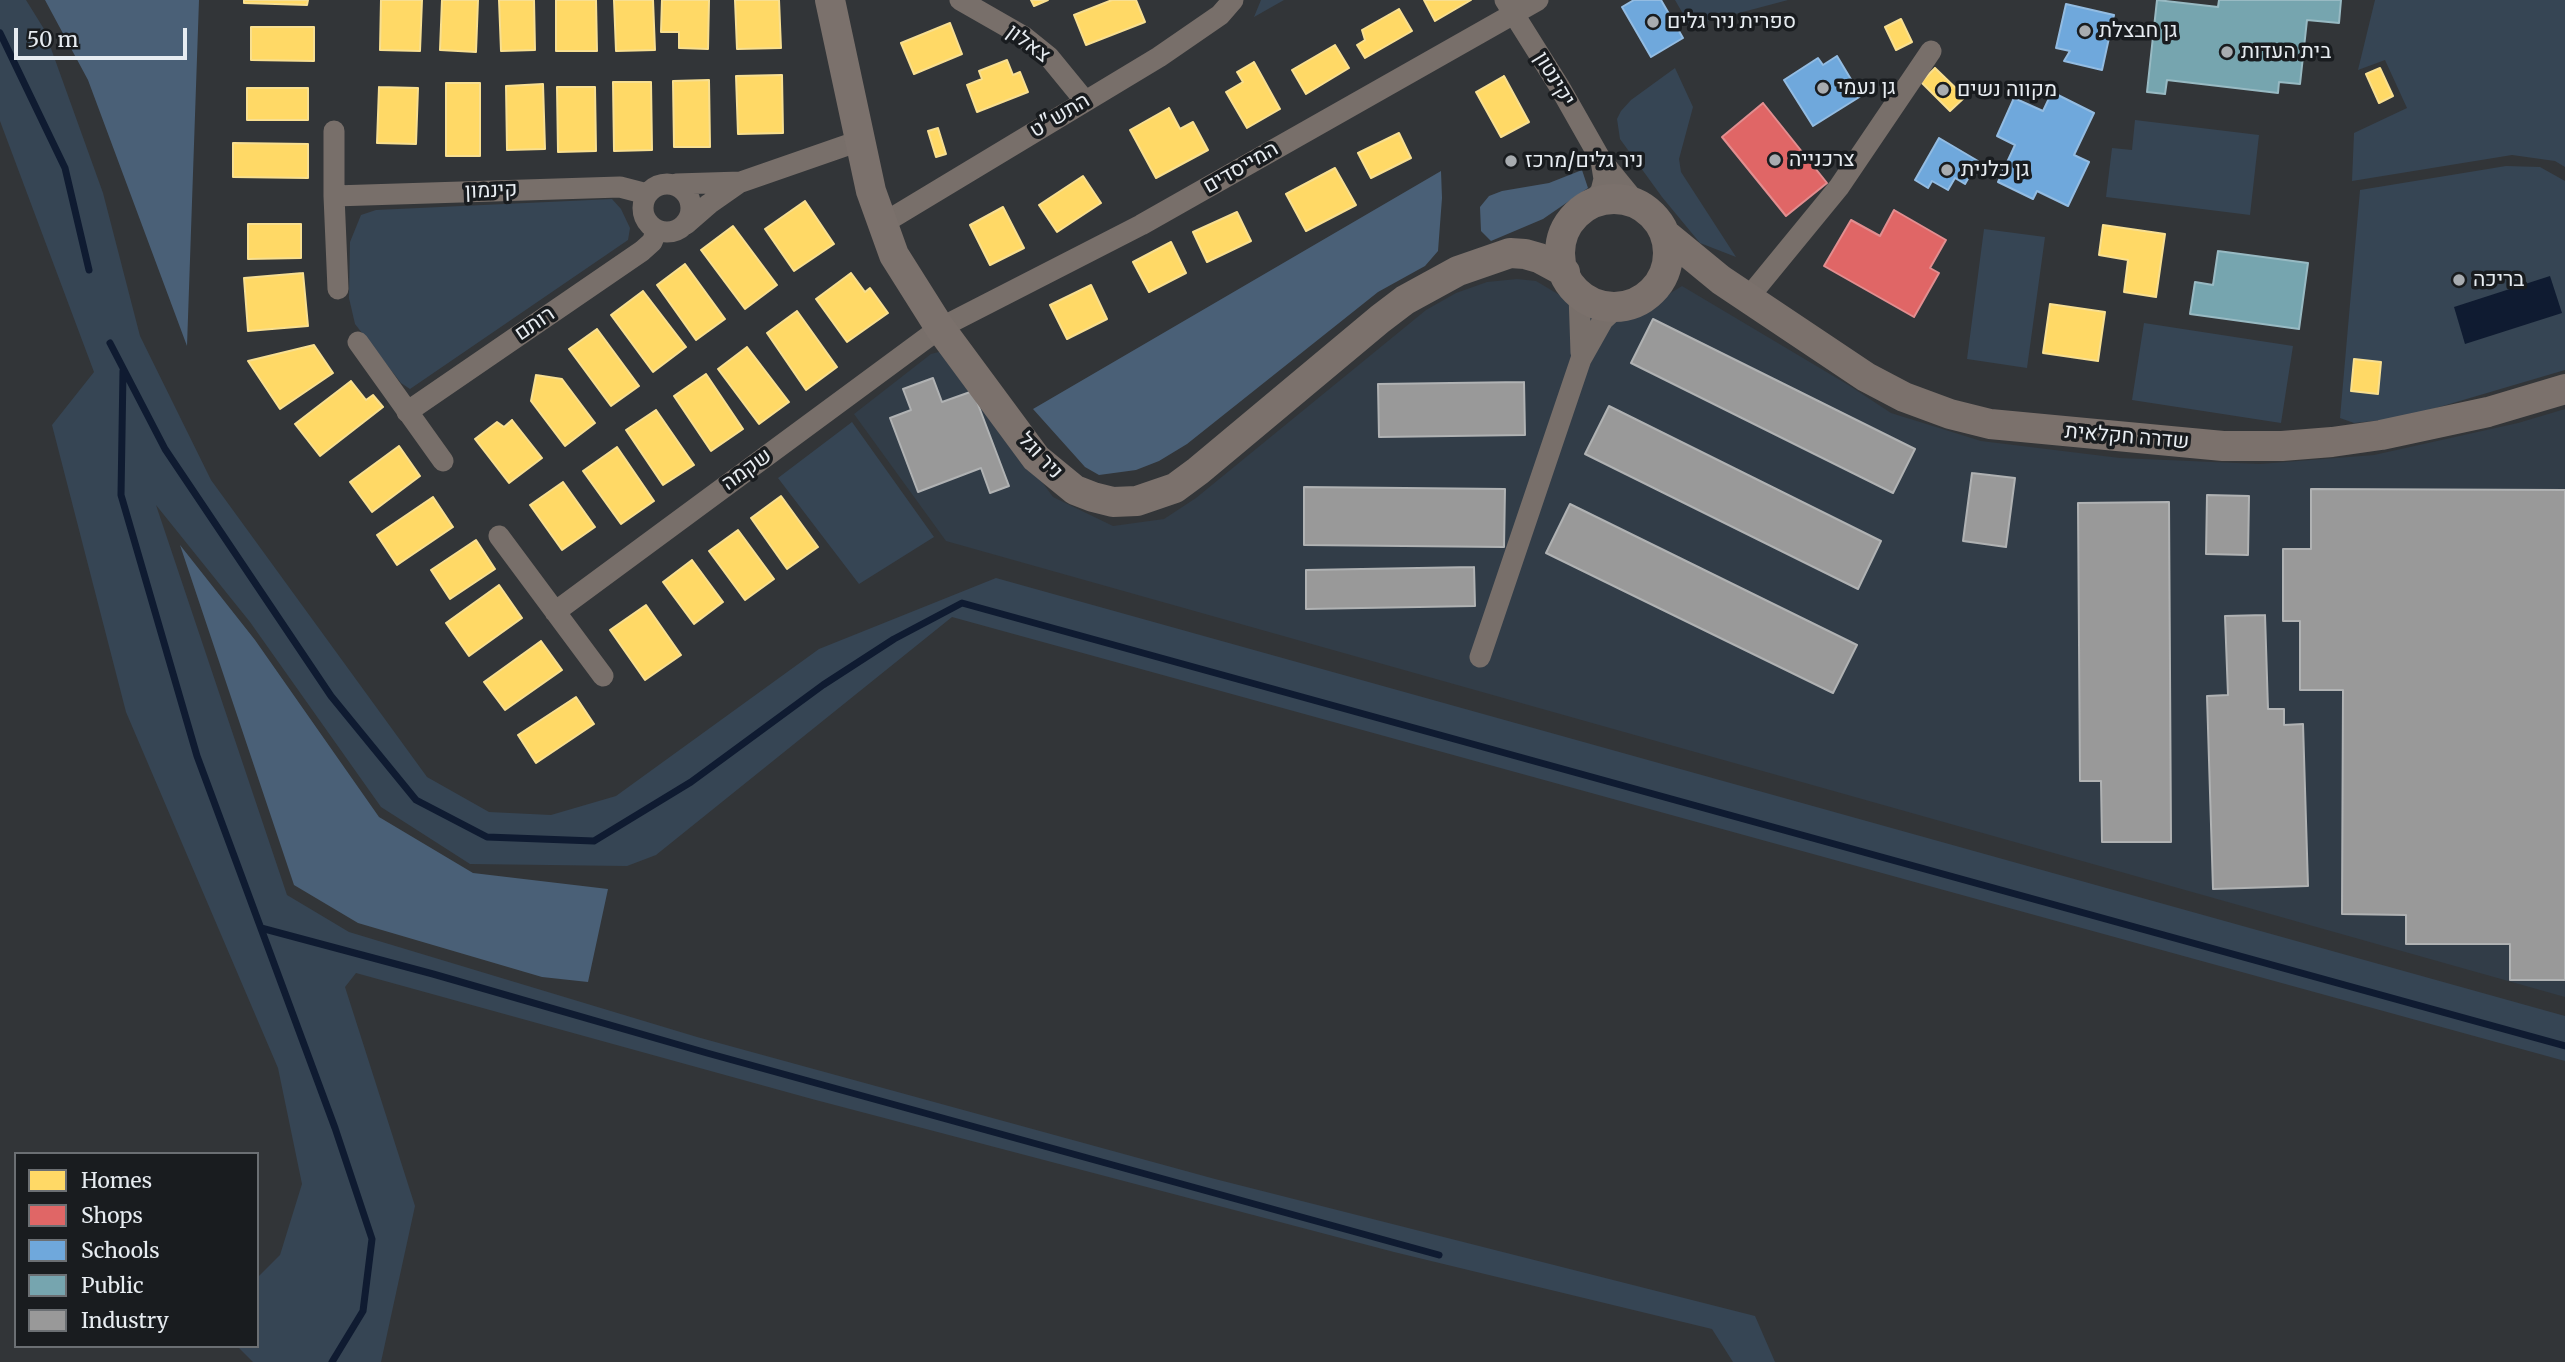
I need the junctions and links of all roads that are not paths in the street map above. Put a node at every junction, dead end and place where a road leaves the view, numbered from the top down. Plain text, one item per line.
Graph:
1 (830, 0) edge
2 (960, 0) edge
3 (1234, 0) edge
4 (1538, 0) edge
5 (1509, 7) edge
6 (1931, 51) dead end
7 (1085, 101) junction
8 (334, 131) dead end
9 (859, 141) junction
10 (1601, 160) junction
11 (741, 182) junction
12 (676, 184) junction
13 (647, 194) junction
14 (334, 196) junction
15 (1591, 204) junction
16 (1637, 204) junction
17 (686, 224) junction
18 (882, 225) junction
19 (1568, 225) junction
20 (657, 230) junction
21 (1665, 234) junction
22 (1500, 256) junction
23 (1721, 279) junction
24 (1572, 283) junction
25 (1658, 286) junction
26 (338, 289) dead end
27 (1748, 298) junction
28 (1618, 306) junction
29 (940, 328) junction
30 (358, 342) dead end
31 (1581, 359) junction
32 (2565, 389) edge
33 (407, 412) junction
34 (443, 461) dead end
35 (499, 536) dead end
36 (555, 612) junction
37 (1480, 657) dead end
38 (603, 676) dead end

1 - 9 street, ניר וגל
2 - 7 street, צאלון
3 - 7 street, התש"ט
4 - 5 street, המייסדים
5 - 10 street, יקינטון
5 - 29 street, המייסדים
6 - 27 street
7 - 18 street, התש"ט
8 - 14 street
9 - 11 street
9 - 18 street, ניר וגל
10 - 15 street
10 - 16 street, יקינטון
11 - 12 street
11 - 17 street
12 - 13 street
12 - 17 street
13 - 14 street, קינמון
13 - 20 street
14 - 26 street
15 - 16 street
15 - 19 street
16 - 21 street
17 - 20 street
18 - 29 street, ניר וגל
19 - 22 street, ניר וגל
19 - 24 street
20 - 33 street, רותם
21 - 23 street, שדרה חקלאית
21 - 25 street
22 - 24 street, ניר וגל
22 - 29 street, ניר וגל
23 - 25 street, שדרה חקלאית
23 - 27 street, שדרה חקלאית
24 - 28 street
24 - 31 street
25 - 28 street
27 - 32 street, שדרה חקלאית
28 - 31 street
29 - 36 street, שקמה
30 - 33 street
31 - 37 street
33 - 34 street
35 - 36 street
36 - 38 street

